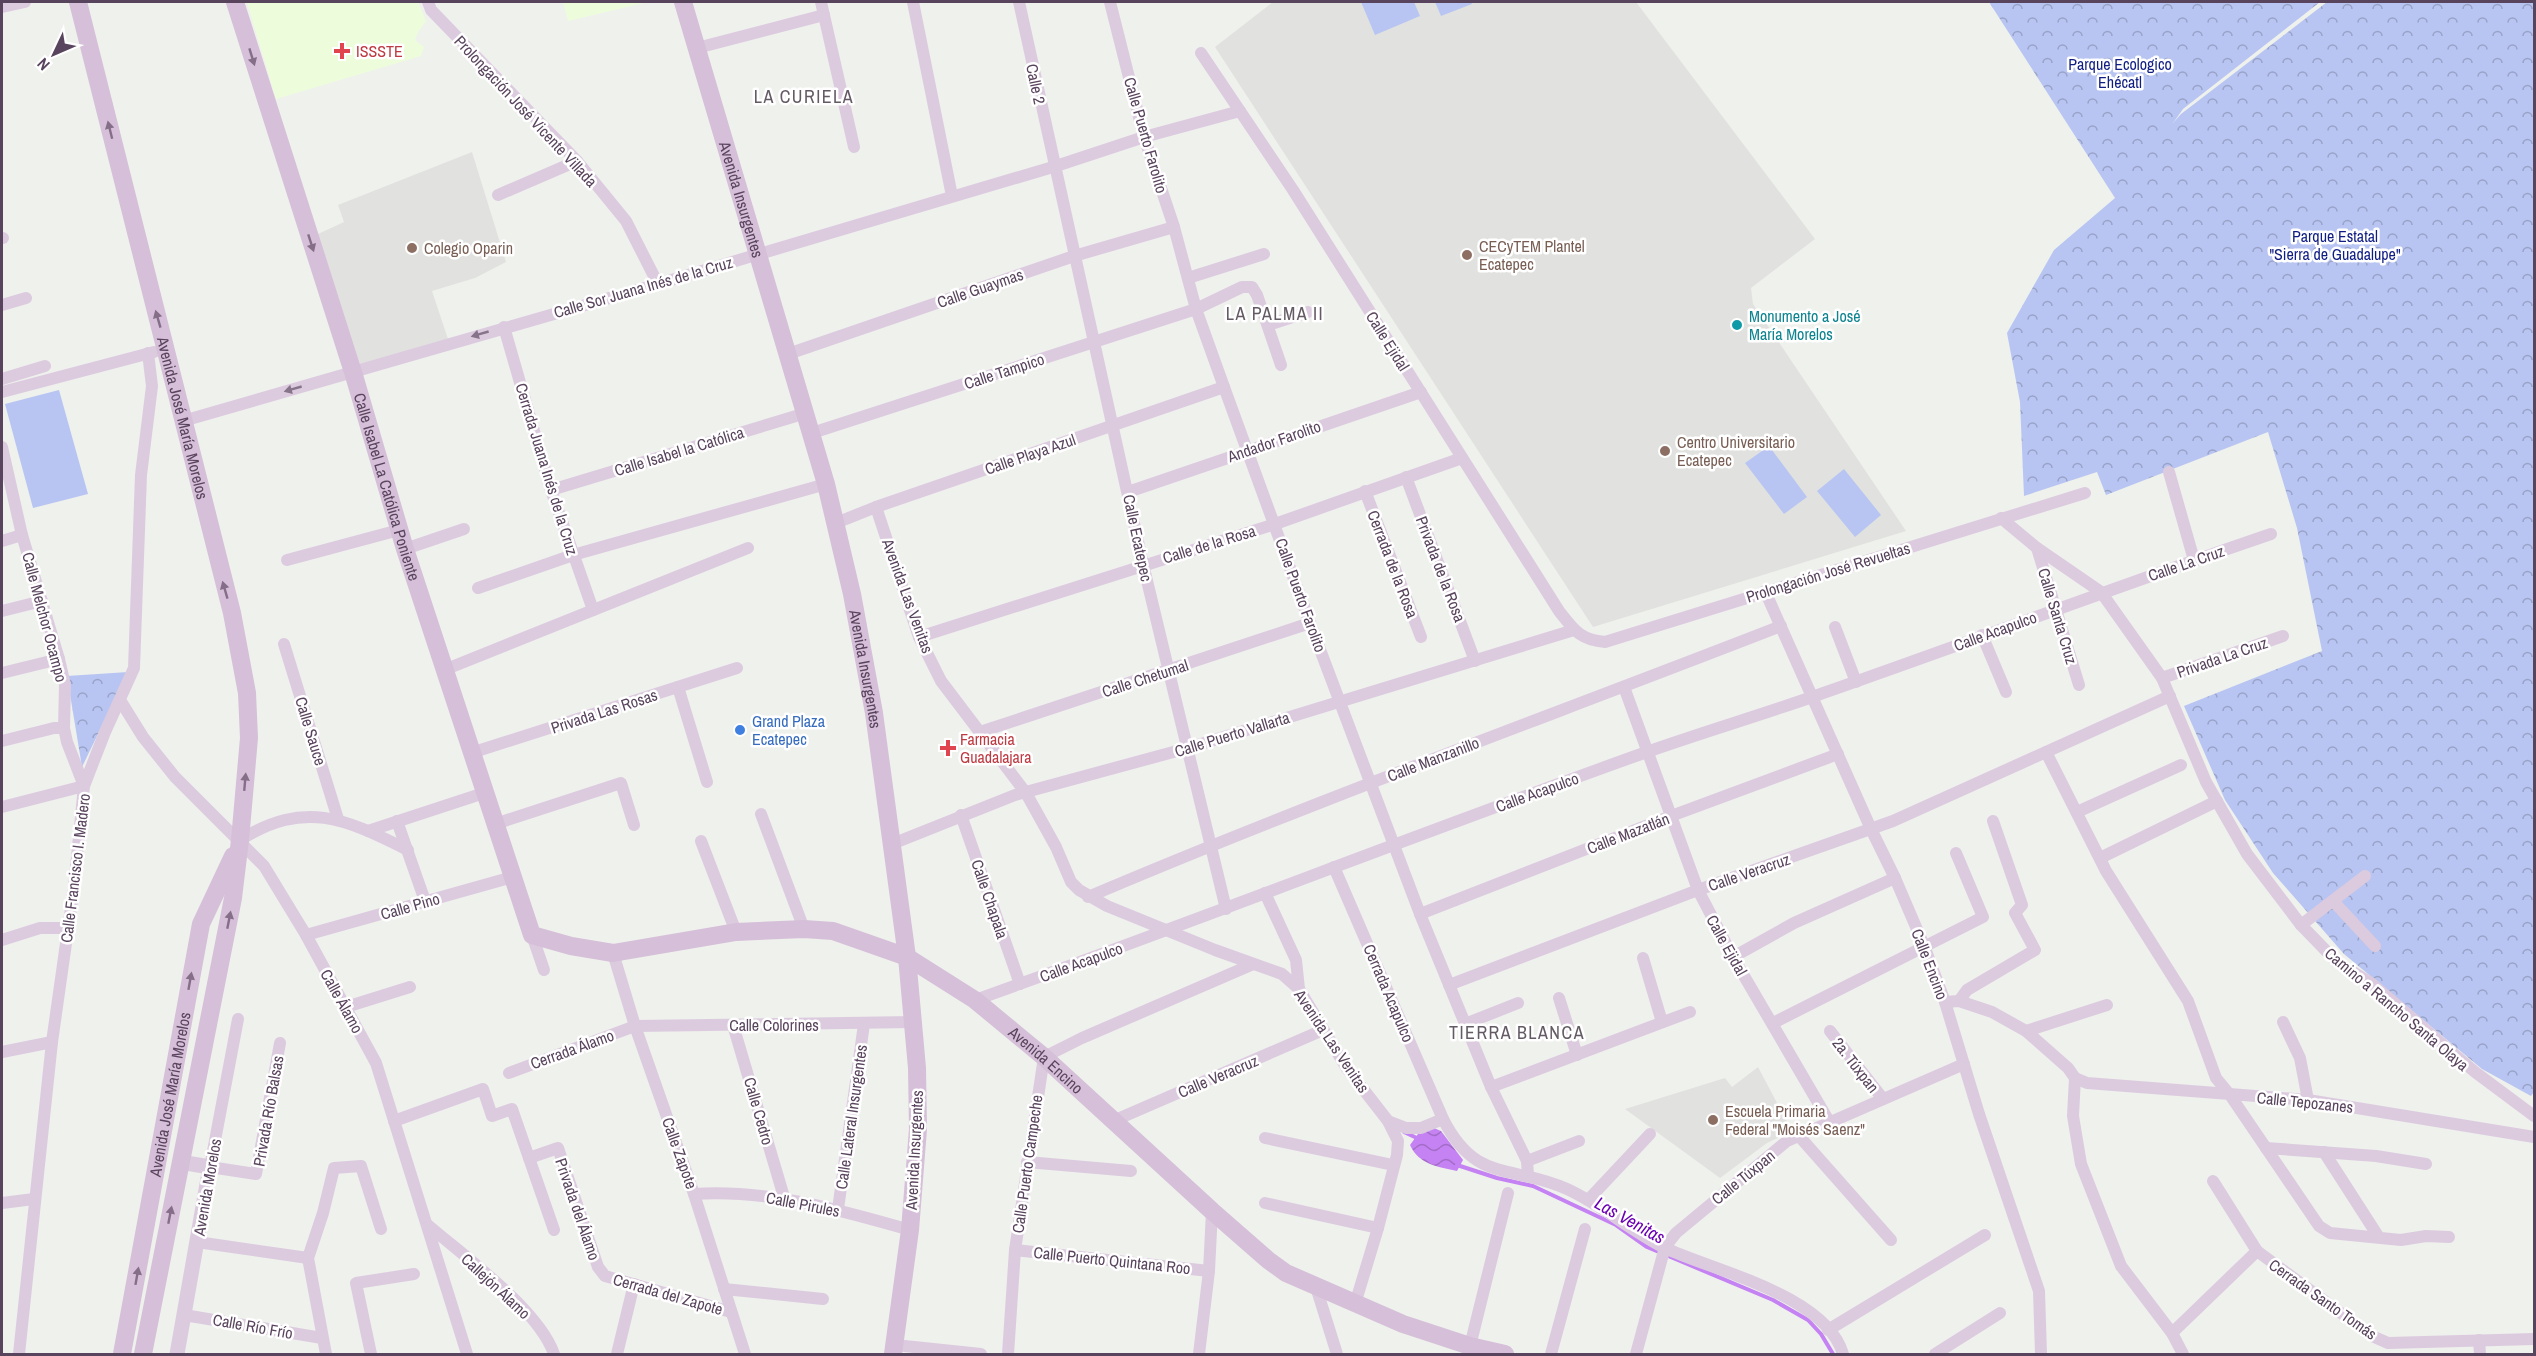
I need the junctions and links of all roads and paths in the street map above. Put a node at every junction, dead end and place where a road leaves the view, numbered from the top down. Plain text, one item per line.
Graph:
1 (25, 2) edge
2 (78, 2) edge
3 (235, 2) edge
4 (428, 2) edge
5 (683, 2) edge
6 (822, 2) edge
7 (913, 2) edge
8 (1019, 2) edge
9 (1110, 2) edge
10 (2, 7) edge
11 (824, 15) junction
12 (697, 48) junction
13 (1201, 53) dead end
14 (1240, 111) junction
15 (1144, 137) junction
16 (854, 147) dead end
17 (577, 161) junction
18 (1053, 166) junction
19 (498, 195) dead end
20 (952, 196) junction
21 (1174, 227) junction
22 (758, 253) junction
23 (1264, 254) dead end
24 (1074, 256) junction
25 (1188, 278) junction
26 (658, 284) junction
27 (26, 298) dead end
28 (2, 305) edge
29 (1196, 309) junction
30 (1308, 312) dead end
31 (1268, 325) junction
32 (504, 327) junction
33 (1094, 342) junction
34 (166, 348) junction
35 (148, 353) junction
36 (789, 354) junction
37 (1281, 365) dead end
38 (45, 366) dead end
39 (352, 372) junction
40 (2, 379) edge
41 (1224, 387) junction
42 (2, 392) edge
43 (1421, 392) junction
44 (806, 413) junction
45 (183, 421) junction
46 (1113, 426) junction
47 (812, 433) junction
48 (2, 447) edge
49 (1248, 450) junction
50 (1462, 458) junction
51 (2169, 472) dead end
52 (4, 474) edge
53 (1406, 477) junction
54 (826, 483) junction
55 (551, 490) junction
56 (1365, 491) junction
57 (1128, 492) junction
58 (2085, 493) dead end
59 (876, 507) junction
60 (2001, 518) junction
61 (836, 523) junction
62 (1275, 524) junction
63 (464, 529) dead end
64 (399, 530) junction
65 (2271, 534) dead end
66 (22, 535) junction
67 (2, 541) edge
68 (748, 548) dead end
69 (2037, 548) junction
70 (405, 549) junction
71 (573, 555) junction
72 (287, 560) dead end
73 (2194, 560) junction
74 (1143, 564) junction
75 (478, 588) dead end
76 (1766, 591) junction
77 (2101, 592) junction
78 (42, 601) junction
79 (2056, 609) junction
80 (593, 610) junction
81 (2, 611) edge
82 (1310, 623) junction
83 (1781, 626) junction
84 (1835, 627) dead end
85 (1574, 630) junction
86 (1982, 635) junction
87 (2283, 636) dead end
88 (919, 637) junction
89 (1421, 637) dead end
90 (284, 644) dead end
91 (59, 659) junction
92 (1475, 661) junction
93 (737, 668) dead end
94 (444, 670) junction
95 (1169, 670) junction
96 (2, 673) edge
97 (2162, 678) junction
98 (1856, 682) junction
99 (2079, 685) dead end
100 (678, 687) junction
101 (1624, 687) junction
102 (2006, 692) dead end
103 (2170, 696) junction
104 (1813, 697) junction
105 (120, 700) junction
106 (1340, 702) junction
107 (63, 728) junction
108 (980, 732) junction
109 (2, 741) edge
110 (1188, 748) junction
111 (1647, 752) junction
112 (2046, 752) junction
113 (471, 753) junction
114 (1838, 754) junction
115 (2181, 765) dead end
116 (708, 782) dead end
117 (1371, 782) junction
118 (84, 786) junction
119 (484, 793) junction
120 (1026, 793) junction
121 (2217, 801) junction
122 (2, 807) edge
123 (2077, 813) junction
124 (760, 814) dead end
125 (961, 815) junction
126 (1671, 816) junction
127 (338, 819) junction
128 (397, 821) junction
129 (1993, 821) dead end
130 (495, 824) junction
131 (634, 825) dead end
132 (1871, 829) junction
133 (368, 831) junction
134 (240, 840) junction
135 (701, 841) dead end
136 (892, 844) junction
137 (1210, 845) junction
138 (1393, 845) junction
139 (408, 850) junction
140 (1956, 853) dead end
141 (2100, 858) junction
142 (1334, 867) junction
143 (2365, 876) dead end
144 (513, 877) junction
145 (1895, 878) junction
146 (1698, 890) junction
147 (1265, 893) junction
148 (1088, 897) junction
149 (2333, 901) junction
150 (425, 902) junction
151 (1226, 909) junction
152 (1420, 914) junction
153 (2301, 925) junction
154 (68, 928) junction
155 (804, 929) junction
156 (1169, 930) junction
157 (736, 932) junction
158 (306, 935) junction
159 (532, 935) junction
160 (2, 940) edge
161 (2375, 946) dead end
162 (1925, 948) junction
163 (613, 953) junction
164 (907, 957) junction
165 (1733, 957) junction
166 (1643, 958) dead end
167 (1251, 965) junction
168 (544, 970) dead end
169 (1020, 984) junction
170 (1449, 986) junction
171 (410, 987) dead end
172 (1299, 990) junction
173 (1559, 998) dead end
174 (975, 1000) junction
175 (1959, 1001) junction
176 (1945, 1002) junction
177 (1518, 1003) dead end
178 (2107, 1005) dead end
179 (346, 1007) junction
180 (1690, 1012) dead end
181 (238, 1019) dead end
182 (914, 1022) junction
183 (1662, 1022) junction
184 (2283, 1022) dead end
185 (1773, 1023) junction
186 (864, 1024) junction
187 (1465, 1024) junction
188 (733, 1025) junction
189 (635, 1026) junction
190 (1323, 1030) junction
191 (1830, 1031) dead end
192 (2026, 1031) junction
193 (52, 1042) junction
194 (280, 1043) dead end
195 (2, 1052) edge
196 (1577, 1055) junction
197 (1044, 1057) junction
198 (1964, 1064) junction
199 (509, 1073) dead end
200 (2074, 1078) junction
201 (1491, 1087) junction
202 (2230, 1095) junction
203 (1883, 1099) junction
204 (2308, 1100) junction
205 (2535, 1116) edge
206 (1443, 1119) junction
207 (394, 1121) junction
208 (1113, 1121) junction
209 (1388, 1121) junction
210 (1830, 1123) junction
211 (1650, 1134) dead end
212 (1799, 1136) junction
213 (2535, 1137) edge
214 (1265, 1138) dead end
215 (1579, 1141) dead end
216 (2266, 1148) junction
217 (2324, 1152) junction
218 (529, 1158) junction
219 (1527, 1161) junction
220 (180, 1162) junction
221 (1027, 1162) junction
222 (2426, 1164) dead end
223 (1393, 1165) junction
224 (210, 1167) junction
225 (1131, 1172) dead end
226 (1528, 1176) junction
227 (2212, 1181) dead end
228 (1508, 1193) dead end
229 (694, 1194) junction
230 (784, 1197) junction
231 (34, 1199) junction
232 (1589, 1199) junction
233 (2, 1203) edge
234 (1265, 1203) dead end
235 (838, 1209) junction
236 (1212, 1211) junction
237 (427, 1224) junction
238 (1378, 1228) junction
239 (381, 1229) dead end
240 (1585, 1229) dead end
241 (554, 1230) dead end
242 (910, 1230) junction
243 (1985, 1235) dead end
244 (2378, 1236) junction
245 (2449, 1237) dead end
246 (1890, 1240) dead end
247 (197, 1242) junction
248 (1665, 1248) junction
249 (1015, 1250) junction
250 (2257, 1251) junction
251 (308, 1258) junction
252 (1209, 1271) junction
253 (414, 1274) dead end
254 (606, 1276) joint
255 (634, 1284) junction
256 (1316, 1287) junction
257 (724, 1288) junction
258 (823, 1299) dead end
259 (1355, 1304) junction
260 (132, 1306) junction
261 (731, 1312) junction
262 (2000, 1313) dead end
263 (184, 1315) junction
264 (1828, 1330) junction
265 (2172, 1334) junction
266 (322, 1338) junction
267 (2535, 1339) edge
268 (2479, 1340) junction
269 (1470, 1346) junction
270 (894, 1350) edge
271 (19, 1354) edge
272 (122, 1354) edge
273 (136, 1354) edge
274 (143, 1354) edge
275 (177, 1354) edge
276 (326, 1354) edge
277 (371, 1354) edge
278 (466, 1354) edge
279 (554, 1354) edge
280 (617, 1354) edge
281 (745, 1354) edge
282 (981, 1354) edge
283 (1008, 1354) edge
284 (1199, 1354) edge
285 (1337, 1354) edge
286 (1505, 1354) edge
287 (1551, 1354) edge
288 (1636, 1354) edge
289 (1843, 1354) edge
290 (1935, 1354) edge
291 (2041, 1354) edge
292 (2183, 1354) edge
293 (2480, 1354) edge

1 - 10 street
34 -> 2 main road, Avenida José María Morelos
3 -> 39 main road, Calle Isabel La Católica Poniente
4 - 17 street, Prolongación José Vicente Villada
5 - 12 main road, Avenida Insurgentes
6 - 11 street
7 - 20 street
8 - 18 street, Calle 2
9 - 15 street, Calle Puerto Farolito
11 - 12 street
11 - 16 street
12 - 22 main road, Avenida Insurgentes
13 - 14 street, Calle Ejidal
14 - 15 street, Calle Sor Juana Inés de la Cruz
14 - 43 street, Calle Ejidal
15 - 18 street, Calle Sor Juana Inés de la Cruz
15 - 21 street, Calle Puerto Farolito
17 - 19 street
17 - 26 street, Prolongación José Vicente Villada
18 - 20 street, Calle Sor Juana Inés de la Cruz
18 - 24 street, Calle Ecatepec
20 - 22 street, Calle Sor Juana Inés de la Cruz
21 - 24 street, Calle Guaymas
21 - 25 street, Calle Puerto Farolito
22 - 26 street, Calle Sor Juana Inés de la Cruz
22 - 36 main road, Avenida Insurgentes
23 - 25 street
24 - 33 street, Calle Ecatepec
24 - 36 street, Calle Guaymas
25 - 29 street, Calle Puerto Farolito
26 - 32 street, Calle Sor Juana Inés de la Cruz
27 - 28 street
29 - 31 street, Calle Tampico
29 - 33 street, Calle Tampico
29 - 41 street, Calle Puerto Farolito
30 - 31 street
31 - 37 street
32 -> 39 street, Calle Sor Juana Inés de la Cruz
32 - 55 street, Cerrada Juana Inés de la Cruz
33 - 46 street, Calle Ecatepec
33 - 47 street, Calle Tampico
34 - 35 street
34 - 45 main road, Avenida José María Morelos
35 - 42 street
35 - 105 street, Calle Francisco I. Madero
36 - 44 main road, Avenida Insurgentes
38 - 40 street
39 -> 45 street, Calle Sor Juana Inés de la Cruz
39 - 64 main road, Calle Isabel La Católica Poniente
41 - 46 street, Calle Playa Azul
41 - 49 street, Calle Puerto Farolito
43 - 49 street, Andador Farolito
43 - 50 street, Calle Ejidal
44 - 47 main road, Avenida Insurgentes
44 - 55 street, Calle Isabel la Católica
134 -> 45 main road, Avenida José María Morelos
46 - 57 street, Calle Ecatepec
46 - 59 street, Calle Playa Azul
47 - 54 main road, Avenida Insurgentes
48 - 52 street, Calle Melchor Ocampo
49 - 57 street, Andador Farolito
49 - 62 street, Calle Puerto Farolito
50 - 53 street, Calle de la Rosa
50 - 85 street, Calle Ejidal
51 - 73 street
52 - 66 street, Calle Melchor Ocampo
53 - 56 street, Calle de la Rosa
53 - 92 street, Privada de la Rosa
54 - 61 main road, Avenida Insurgentes
54 - 71 street
55 - 71 street, Cerrada Juana Inés de la Cruz
56 - 62 street, Calle de la Rosa
56 - 89 street, Cerrada de la Rosa
57 - 74 street, Calle Ecatepec
58 - 60 street, Prolongación José Revueltas
59 - 61 street, Calle Playa Azul
59 - 88 street, Avenida Las Venitas
60 - 69 street, Camino a Rancho Santa Olaya
60 - 76 street, Prolongación José Revueltas
61 - 136 main road, Avenida Insurgentes
62 - 74 street, Calle de la Rosa
62 - 82 street, Calle Puerto Farolito
63 - 70 street
64 - 70 main road, Calle Isabel La Católica Poniente
64 - 72 street
65 - 73 street, Calle La Cruz
66 - 67 street
66 - 78 street, Calle Melchor Ocampo
68 - 80 street
69 - 77 street, Camino a Rancho Santa Olaya
69 - 79 street, Calle Santa Cruz
70 - 94 main road, Calle Isabel La Católica Poniente
71 - 75 street
71 - 80 street, Cerrada Juana Inés de la Cruz
73 - 77 street, Calle La Cruz
74 - 88 street, Calle de la Rosa
74 - 95 street, Calle Ecatepec
76 - 83 street, Calle Encino
76 - 85 street, Prolongación José Revueltas
77 - 79 street, Calle Acapulco
77 - 97 street, Camino a Rancho Santa Olaya
78 - 81 street
78 - 91 street, Calle Melchor Ocampo
79 - 86 street, Calle Acapulco
79 - 99 street, Calle Santa Cruz
80 - 94 street
82 - 95 street, Calle Chetumal
82 - 106 street, Calle Puerto Farolito
83 - 101 street, Calle Manzanillo
83 - 104 street, Calle Encino
84 - 98 street
85 - 92 street, Calle Puerto Vallarta
86 - 98 street, Calle Acapulco
86 - 102 street
87 - 97 street, Privada La Cruz
88 - 108 street, Avenida Las Venitas
90 - 127 street, Calle Sauce
91 - 96 street
91 - 107 street, Calle Melchor Ocampo
92 - 106 street, Calle Puerto Vallarta
93 - 100 street, Privada Las Rosas
94 - 113 main road, Calle Isabel La Católica Poniente
95 - 108 street, Calle Chetumal
95 - 110 street, Calle Ecatepec
97 - 103 street, Camino a Rancho Santa Olaya
98 - 104 street, Calle Acapulco
100 - 113 street, Privada Las Rosas
100 - 116 street
101 - 111 street, Calle Ejidal
101 - 117 street, Calle Manzanillo
103 - 112 street, Calle Veracruz
103 - 121 street, Camino a Rancho Santa Olaya
104 - 111 street, Calle Acapulco
104 - 114 street, Calle Encino
105 - 118 street, Calle Francisco I. Madero
105 - 134 street, Calle Álamo
106 - 110 street, Calle Puerto Vallarta
106 - 117 street, Calle Puerto Farolito
107 - 109 street
107 - 118 street, Calle Melchor Ocampo
108 - 120 street, Avenida Las Venitas
110 - 120 street, Calle Puerto Vallarta
110 - 137 street, Calle Ecatepec
111 - 126 street, Calle Ejidal
111 - 138 street, Calle Acapulco
112 - 123 street
112 - 132 street, Calle Veracruz
113 - 119 main road, Calle Isabel La Católica Poniente
114 - 126 street, Calle Mazatlán
114 - 132 street, Calle Encino
115 - 123 street
117 - 137 street, Calle Manzanillo
117 - 138 street, Calle Puerto Farolito
118 - 122 street
118 - 154 street, Calle Francisco I. Madero
119 - 128 street
119 - 130 main road, Calle Isabel La Católica Poniente
120 - 125 street, Calle Puerto Vallarta
120 - 148 street, Avenida Las Venitas
121 - 141 street
121 - 153 street, Camino a Rancho Santa Olaya
123 - 141 street
124 - 155 street
125 - 136 street, Calle Puerto Vallarta
125 - 169 street, Calle Chapala
126 - 146 street, Calle Ejidal
126 - 152 street, Calle Mazatlán
127 - 133 street
127 - 134 street
128 - 133 street
128 - 139 street
129 - 175 street
130 - 131 street
130 - 144 main road, Calle Isabel La Católica Poniente
132 - 145 street, Calle Encino
132 - 146 street, Calle Veracruz
133 - 139 street
134 - 158 street, Calle Álamo
220 -> 134 main road, Avenida José María Morelos
260 -> 134 main road, Avenida José María Morelos
135 - 157 street
136 - 164 main road, Avenida Insurgentes
137 - 148 street, Calle Manzanillo
137 - 151 street, Calle Ecatepec
138 - 142 street, Calle Acapulco
138 - 152 street, Calle Puerto Farolito
139 - 150 street
140 - 162 street
141 - 202 street
142 - 147 street, Calle Acapulco
142 - 206 street, Cerrada Acapulco
143 - 149 street
144 - 150 street, Calle Pino
144 - 159 main road, Calle Isabel La Católica Poniente
145 - 162 street, Calle Encino
145 - 165 street
146 - 165 street, Calle Ejidal
146 - 170 street, Calle Veracruz
147 - 151 street, Calle Acapulco
147 - 172 street
148 - 156 street, Avenida Las Venitas
149 - 153 street
149 - 161 street
150 - 158 street, Calle Pino
151 - 156 street, Calle Acapulco
152 - 170 street, Calle Puerto Farolito
153 - 205 street, Camino a Rancho Santa Olaya
154 - 160 street
154 - 193 street, Calle Francisco I. Madero
155 - 157 main road, Avenida Encino
155 - 164 main road, Avenida Encino
156 - 167 street, Avenida Las Venitas
156 - 169 street, Calle Acapulco
157 - 163 main road, Avenida Encino
158 - 179 street, Calle Álamo
159 - 163 main road, Avenida Encino
159 - 168 street, Calle Isabel La Católica Poniente
162 - 176 street, Calle Encino
162 - 185 street
163 - 189 street, Calle Zapote
164 - 174 main road, Avenida Encino
164 - 182 main road, Avenida Insurgentes
165 - 185 street, Calle Ejidal
166 - 183 street
167 - 172 street, Avenida Las Venitas
167 - 197 street
169 - 174 street, Calle Acapulco
170 - 187 street, Calle Puerto Farolito
171 - 179 street
172 - 190 street, Avenida Las Venitas
173 - 196 street
174 - 197 main road, Avenida Encino
175 - 176 street
175 - 192 street
176 - 198 street, Calle Encino
177 - 187 street
178 - 192 street
179 - 207 street, Calle Álamo
180 - 183 street
181 - 224 street, Avenida Morelos
182 - 186 street, Calle Colorines
182 - 242 main road, Avenida Insurgentes
183 - 196 street
184 - 204 street
185 - 210 street, Calle Ejidal
186 - 188 street, Calle Colorines
186 - 235 street, Calle Lateral Insurgentes
187 - 201 street, Calle Puerto Farolito
188 - 189 street, Calle Colorines
188 - 230 street, Calle Cedro
189 - 199 street, Cerrada Álamo
189 - 229 street, Calle Zapote
190 - 208 street, Calle Veracruz
190 - 209 street, Avenida Las Venitas
191 - 203 street, 2a. Túxpan
192 - 200 street
193 - 195 street
193 - 231 street, Calle Francisco I. Madero
194 - 224 street, Privada Río Balsas
196 - 201 street
197 - 208 main road, Avenida Encino
197 - 221 street, Calle Puerto Campeche
198 - 203 street, Calle Túxpan
198 - 291 street, Calle Encino
200 - 202 street, Calle Tepozanes
200 - 265 street
201 - 219 street, Calle Puerto Farolito
202 - 204 street, Calle Tepozanes
202 - 216 street
203 - 210 street, Calle Túxpan
204 - 213 street, Calle Tepozanes
206 - 209 street
206 - 226 street
207 - 218 street, Privada del Álamo
207 - 237 street, Calle Álamo
208 - 236 main road, Avenida Encino
209 - 223 street
210 - 212 street, Calle Túxpan
211 - 232 street
212 - 246 street
212 - 248 street, Calle Túxpan
214 - 223 street
215 - 219 street
216 - 217 street
216 - 244 street
217 - 222 street
217 - 244 street
218 - 241 street
218 - 254 street, Privada del Álamo
219 - 226 street, Calle Puerto Farolito
220 - 224 street, Privada Río Balsas
274 -> 220 main road, Avenida José María Morelos
221 - 225 street
221 - 249 street, Calle Puerto Campeche
223 - 238 street
224 - 247 street, Avenida Morelos
226 - 232 street
227 - 250 street, Cerrada Santo Tomás
228 - 269 street
229 - 230 street, Calle Pirules
229 - 257 street, Calle Zapote
230 - 235 street, Calle Pirules
231 - 233 street
231 - 271 street, Calle Francisco I. Madero
232 - 248 street
234 - 238 street
235 - 242 street, Calle Pirules
236 - 252 street
236 - 256 main road, Avenida Encino
237 - 278 street, Calle Álamo
237 - 279 street, Callejón Álamo
238 - 259 street
239 - 251 street
240 - 287 street
242 - 270 main road, Avenida Insurgentes
243 - 264 street
244 - 245 street
247 - 251 street
247 - 263 street, Avenida Morelos
248 - 264 street
248 - 288 street
249 - 252 street, Calle Puerto Quintana Roo
249 - 283 street, Calle Puerto Campeche
250 - 265 street, Cerrada Santo Tomás
250 - 268 street, Cerrada Santo Tomás
251 - 266 street
252 - 284 street
253 - 277 street
254 - 255 street, Cerrada del Zapote
255 - 261 street, Cerrada del Zapote
255 - 280 street
256 - 259 main road, Avenida Encino
256 - 285 street
257 - 258 street
257 - 261 street, Calle Zapote
259 - 269 main road, Avenida Encino
260 - 272 main road, Avenida José María Morelos
260 - 273 main road
261 - 281 street, Calle Zapote
262 - 290 street
263 - 266 street, Calle Río Frío
263 - 275 street, Avenida Morelos
264 - 289 street
265 - 292 street
266 - 276 street
267 - 268 street, Cerrada Santo Tomás
268 - 293 street
269 - 286 main road, Avenida Encino
270 - 282 street

